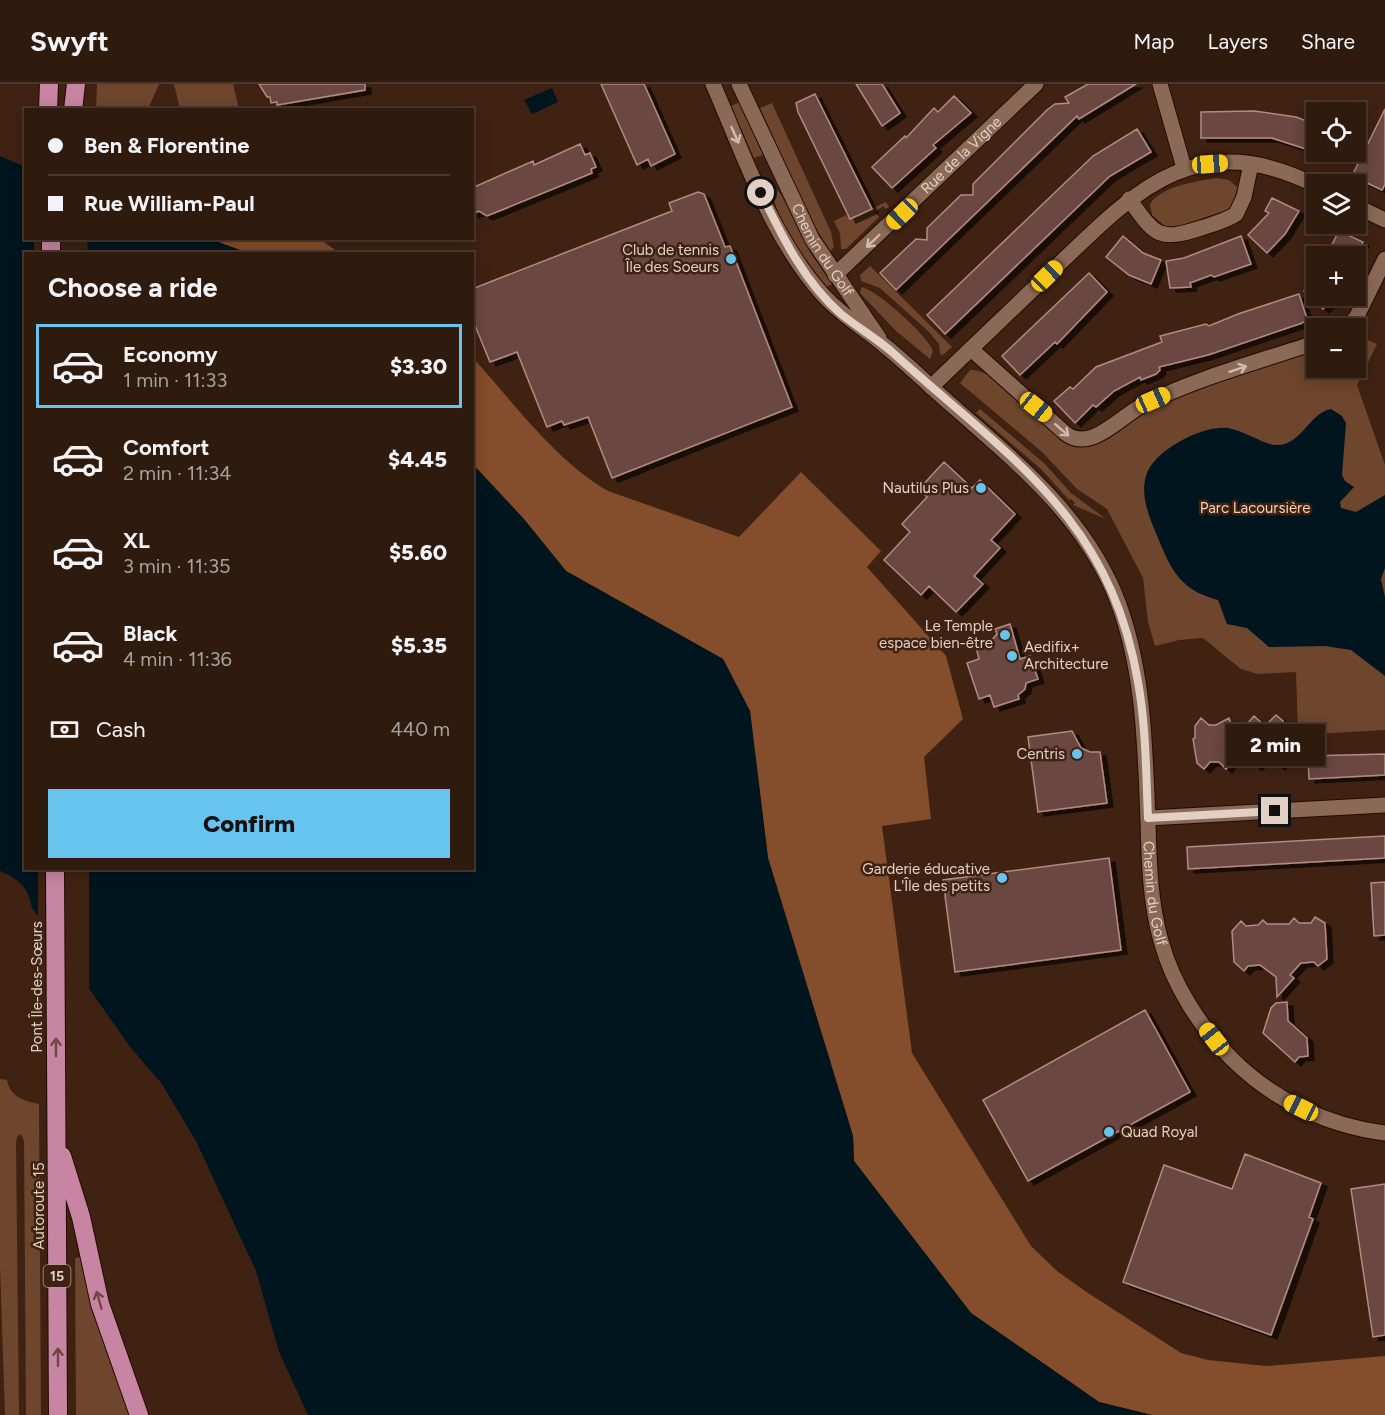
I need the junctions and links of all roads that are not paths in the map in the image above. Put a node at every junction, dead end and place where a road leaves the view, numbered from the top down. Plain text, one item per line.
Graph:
1 (48, 84) edge
2 (76, 84) edge
3 (713, 84) edge
4 (739, 84) edge
5 (1036, 84) edge
6 (1160, 84) edge
7 (48, 108) edge
8 (73, 108) edge
9 (1251, 164) junction
10 (1184, 168) junction
11 (1306, 181) edge
12 (1129, 200) junction
13 (1366, 211) edge
14 (1385, 220) edge
15 (1385, 259) edge
16 (835, 275) junction
17 (1356, 318) edge
18 (884, 344) junction
19 (1306, 346) edge
20 (971, 349) junction
21 (931, 387) junction
22 (1385, 806) edge
23 (1148, 818) junction
24 (55, 870) edge
25 (56, 1106) joint
26 (1385, 1133) edge
27 (56, 1137) junction
28 (58, 1415) edge
29 (139, 1415) edge

1 - 7 highway
2 - 8 highway
3 -> 18 street, Chemin du Golf
4 - 16 street, Chemin du Golf
5 -> 16 street, Rue de la Vigne
6 - 10 street
9 - 10 street
9 - 11 street
9 - 12 street
10 - 12 street
12 - 20 street
13 - 14 street
15 - 17 street
16 - 18 street, Chemin du Golf
18 - 21 street, Chemin du Golf
20 -> 19 street
20 - 21 street
21 - 23 street, Chemin du Golf
22 - 23 street
23 - 26 street, Chemin du Golf
25 -> 24 highway, Pont Île-des-Sœurs / 15
25 - 27 highway, Autoroute 15 / 15
28 -> 27 highway, Autoroute 15 / 15
29 -> 27 highway

